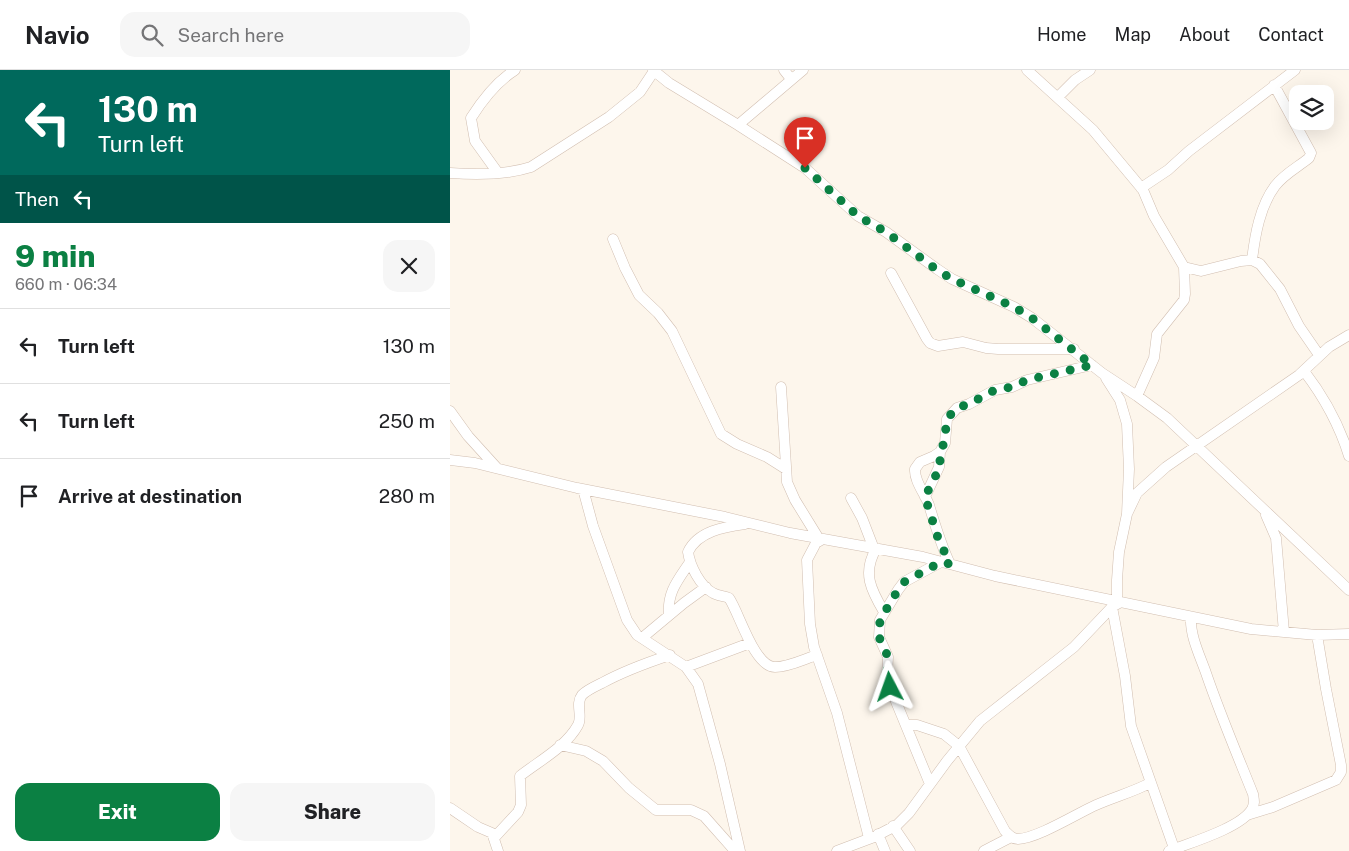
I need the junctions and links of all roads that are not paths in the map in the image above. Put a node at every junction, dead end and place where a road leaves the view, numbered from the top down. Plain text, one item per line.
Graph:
1 (515, 70) edge
2 (784, 70) edge
3 (803, 70) edge
4 (1027, 70) edge
5 (1090, 70) edge
6 (1294, 70) edge
7 (653, 71) edge
8 (791, 79) junction
9 (1274, 85) junction
10 (1058, 97) junction
11 (738, 125) junction
12 (450, 173) edge
13 (498, 173) junction
14 (1141, 188) junction
15 (613, 239) dead end
16 (1252, 260) junction
17 (1184, 267) junction
18 (892, 273) dead end
19 (1349, 334) edge
20 (1074, 349) junction
21 (1319, 356) junction
22 (1092, 365) junction
23 (1304, 371) junction
24 (1102, 373) junction
25 (781, 387) dead end
26 (1137, 396) junction
27 (450, 411) edge
28 (1196, 446) junction
29 (940, 452) junction
30 (1349, 456) edge
31 (450, 460) edge
32 (497, 468) junction
33 (786, 469) junction
34 (583, 489) junction
35 (925, 497) junction
36 (851, 498) dead end
37 (1262, 508) junction
38 (1127, 514) junction
39 (750, 523) junction
40 (821, 539) junction
41 (875, 549) junction
42 (690, 562) junction
43 (945, 563) junction
44 (706, 587) junction
45 (1349, 590) edge
46 (1117, 604) junction
47 (884, 612) junction
48 (669, 615) junction
49 (1191, 618) junction
50 (1284, 632) junction
51 (1349, 634) edge
52 (1317, 635) junction
53 (642, 638) junction
54 (750, 643) junction
55 (670, 655) junction
56 (817, 655) junction
57 (686, 667) junction
58 (906, 725) junction
59 (560, 745) junction
60 (959, 746) junction
61 (1150, 783) junction
62 (930, 784) junction
63 (450, 808) edge
64 (1247, 815) junction
65 (893, 826) junction
66 (874, 836) junction
67 (1011, 837) junction
68 (494, 838) junction
69 (1173, 850) edge
70 (498, 851) edge
71 (735, 851) edge
72 (740, 851) edge
73 (837, 851) edge
74 (885, 851) edge
75 (910, 851) edge
76 (984, 851) edge

1 - 13 street
2 - 8 street
3 - 8 street
4 - 10 street
5 - 10 street
6 - 9 street
7 - 11 street
7 - 13 street
8 - 11 street
9 - 14 street
9 - 16 street
10 - 14 street
11 - 20 street
12 - 13 street
14 - 17 street
15 - 33 street
16 - 17 street
16 - 21 street
17 - 26 street
18 - 20 street
19 - 21 street
20 - 22 street
21 - 23 street
22 - 24 street
22 - 29 street
23 - 28 street
23 - 30 street
24 - 26 street
24 - 38 street
25 - 33 street
26 - 28 street
27 - 32 street
28 - 37 street
28 - 38 street
29 - 35 street
29 - 35 street
31 - 32 street
32 - 34 street
33 - 40 street
34 - 39 street
34 - 53 street
35 - 43 street
36 - 41 street
37 - 45 street
37 - 50 street
38 - 46 street
39 - 40 street
39 - 42 street
40 - 41 street
40 - 56 street
41 - 43 street
41 - 47 street
42 - 44 street
42 - 48 street
43 - 46 street
43 - 47 street
44 - 48 street
44 - 54 street
46 - 49 street
46 - 60 street
46 - 61 street
47 - 58 street
48 - 53 street
49 - 50 street
49 - 64 street
50 - 52 street
51 - 52 street
52 - 64 street
53 - 55 street
54 - 56 street
54 - 57 street
55 - 57 street
55 - 59 street
56 - 66 street
57 - 72 street
58 - 60 street
58 - 62 street
59 - 68 street
59 - 71 street
60 - 62 street
60 - 67 street
61 - 67 street
61 - 69 street
62 - 65 street
63 - 68 street
64 - 69 street
65 - 66 street
65 - 75 street
66 - 73 street
66 - 74 street
67 - 76 street
68 - 70 street

